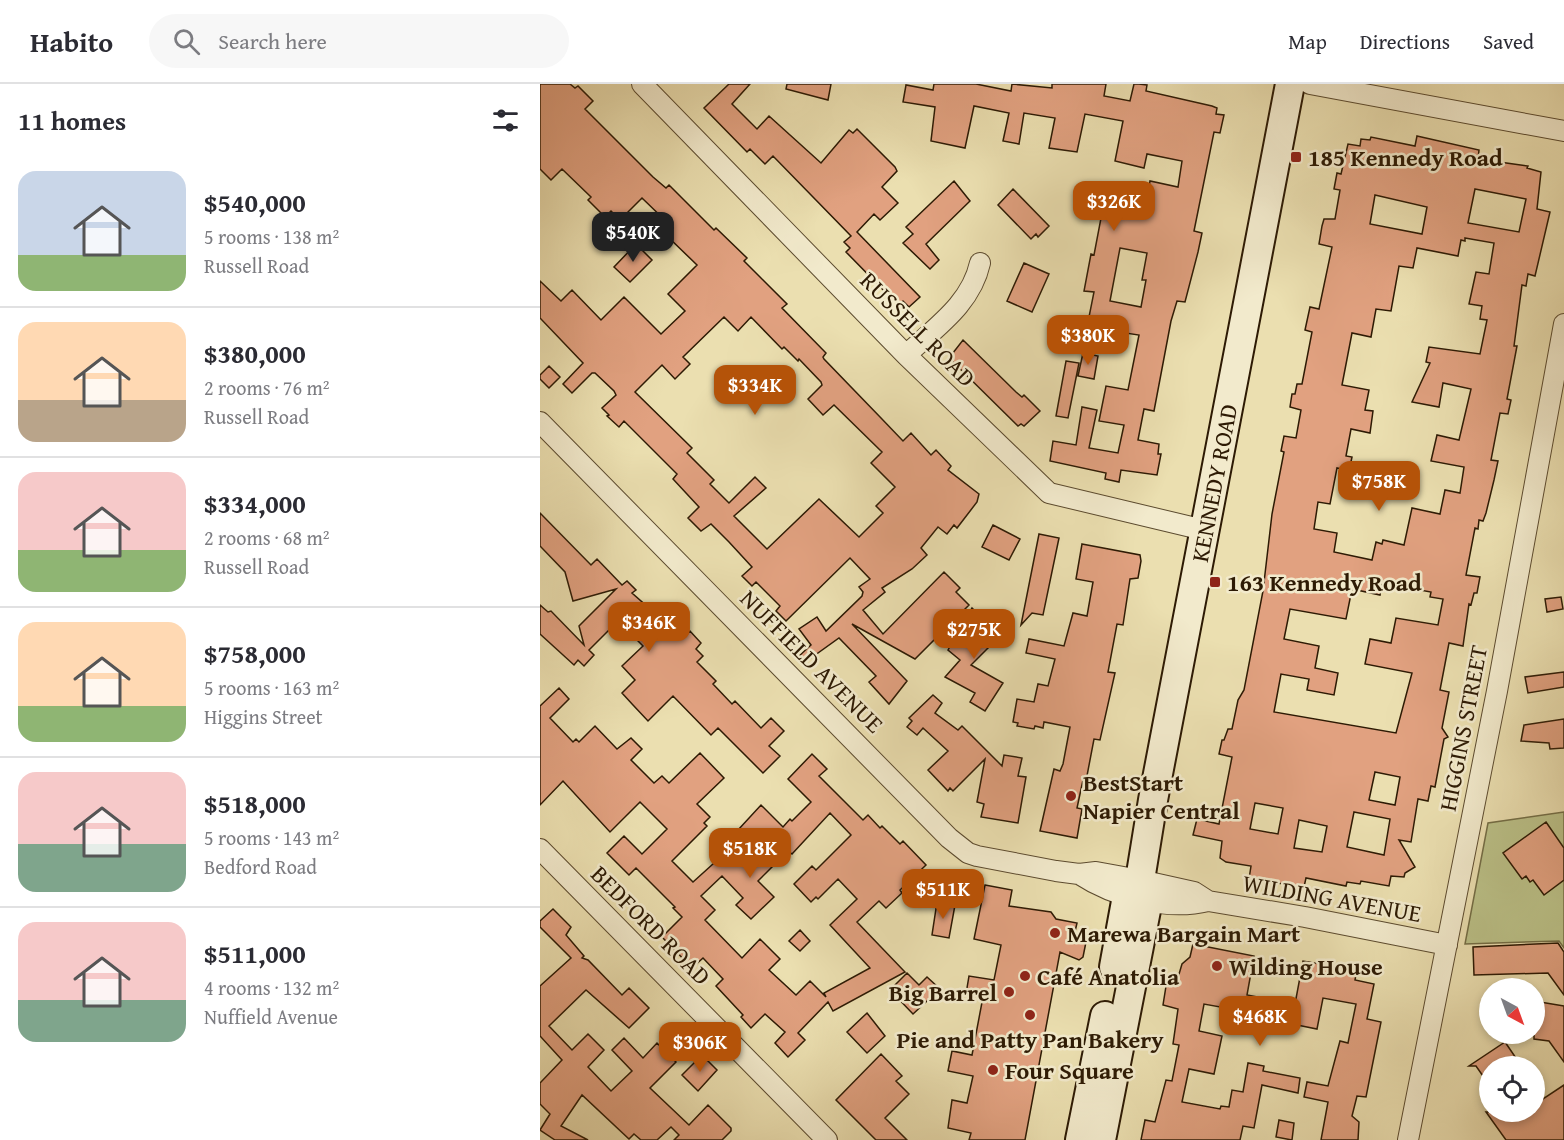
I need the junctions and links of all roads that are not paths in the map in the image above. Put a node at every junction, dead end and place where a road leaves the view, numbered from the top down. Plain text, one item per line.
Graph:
1 (642, 84) edge
2 (1290, 84) edge
3 (1310, 84) edge
4 (1564, 131) edge
5 (980, 263) dead end
6 (1564, 324) edge
7 (906, 355) junction
8 (540, 422) edge
9 (1204, 530) junction
10 (540, 849) edge
11 (1138, 892) junction
12 (1447, 945) junction
13 (827, 1140) edge
14 (1080, 1140) edge
15 (1101, 1140) edge
16 (1408, 1140) edge

1 - 7 street, RUSSELL ROAD
2 - 9 main road, KENNEDY ROAD
3 - 4 street
5 - 7 street
6 - 12 street, HIGGINS STREET
7 - 9 street, RUSSELL ROAD
8 - 11 street, NUFFIELD AVENUE
9 - 11 main road, KENNEDY ROAD
10 - 13 street, BEDFORD ROAD
11 - 12 street, WILDING AVENUE
11 - 14 main road, KENNEDY ROAD
11 - 15 main road, KENNEDY ROAD
12 - 16 street, HIGGINS STREET

